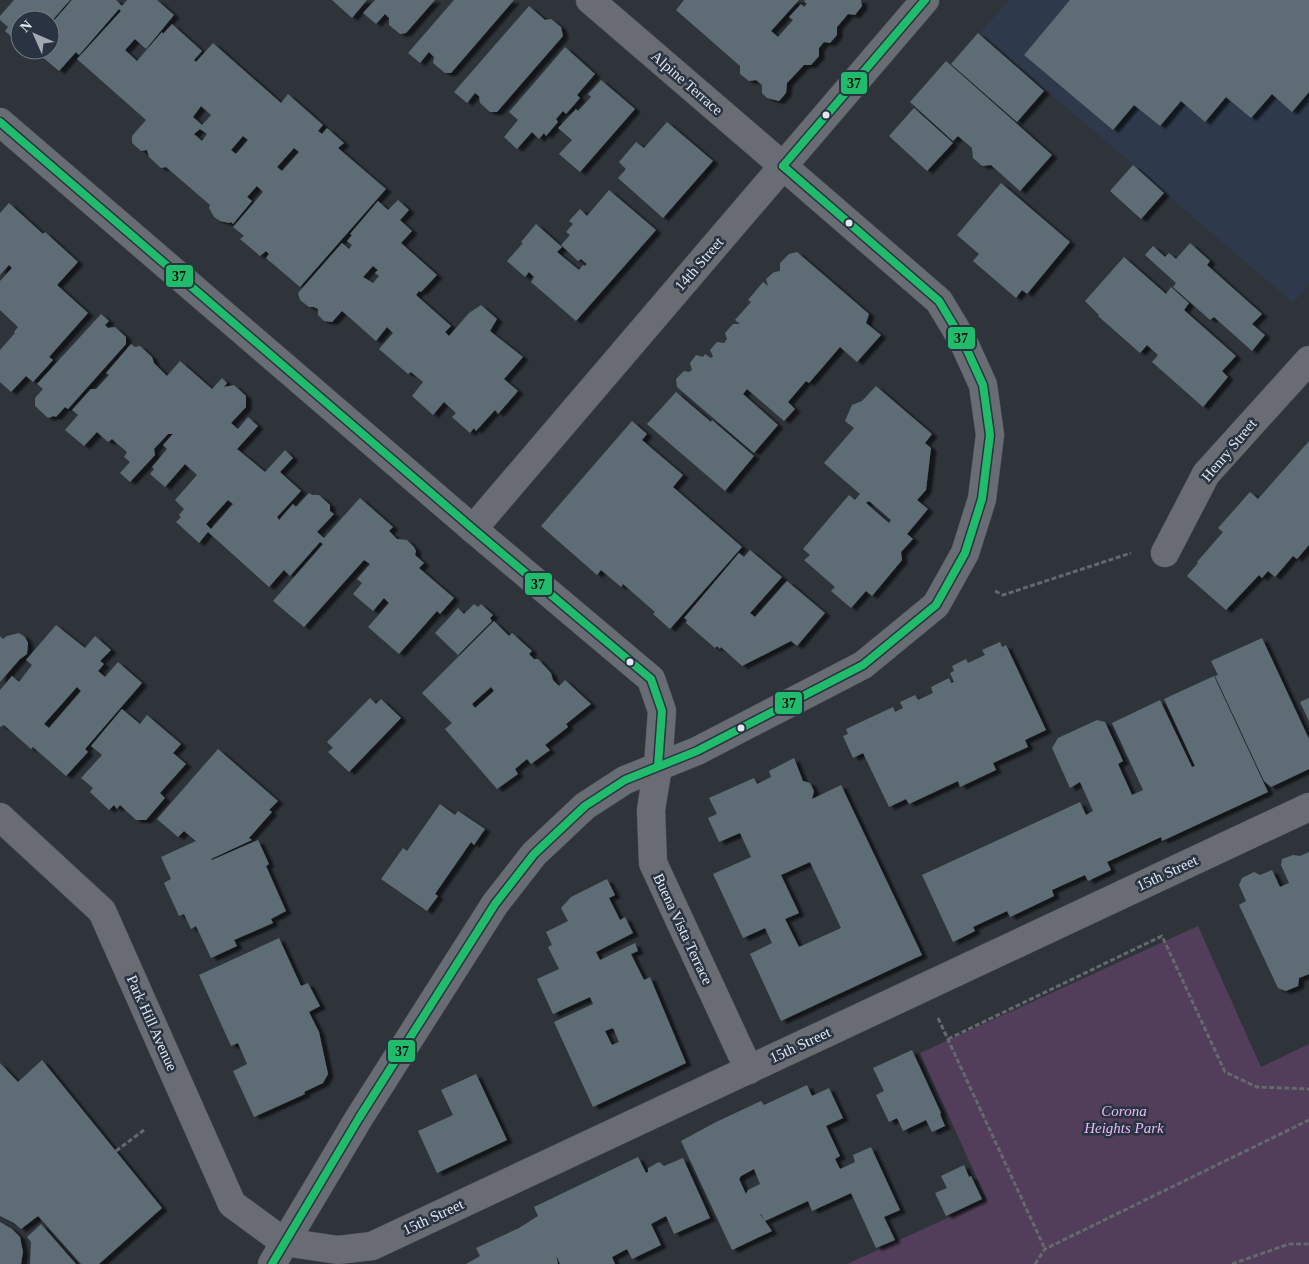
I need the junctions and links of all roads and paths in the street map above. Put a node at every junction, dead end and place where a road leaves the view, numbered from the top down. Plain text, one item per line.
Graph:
1 (590, 0) edge
2 (925, 0) edge
3 (0, 122) edge
4 (783, 166) junction
5 (1309, 360) edge
6 (473, 529) junction
7 (1138, 550) dead end
8 (1165, 552) dead end
9 (995, 591) dead end
10 (658, 766) junction
11 (1309, 807) edge
12 (0, 817) edge
13 (923, 988) junction
14 (948, 1039) junction
15 (748, 1070) junction
16 (1309, 1089) edge
17 (1309, 1120) edge
18 (144, 1130) dead end
19 (116, 1151) dead end
20 (1309, 1244) edge
21 (1046, 1249) junction
22 (278, 1253) edge
23 (1035, 1264) edge
24 (1232, 1264) edge

1 - 4 street, Alpine Terrace
2 - 4 street, 14th Street
3 - 6 street, Buena Vista Terrace
4 - 6 street, 14th Street
4 - 10 street, Alpine Terrace
5 - 8 street, Henry Street
6 - 10 street, Buena Vista Terrace
7 - 9 path
10 - 15 street, Buena Vista Terrace
10 - 22 street, Alpine Terrace
11 - 13 street, 15th Street
12 - 22 street, Park Hill Avenue
13 - 14 path
13 - 15 street, 15th Street
14 - 16 path
14 - 21 path
15 - 22 street, 15th Street
17 - 21 path
18 - 19 path
20 - 24 path
21 - 23 path

